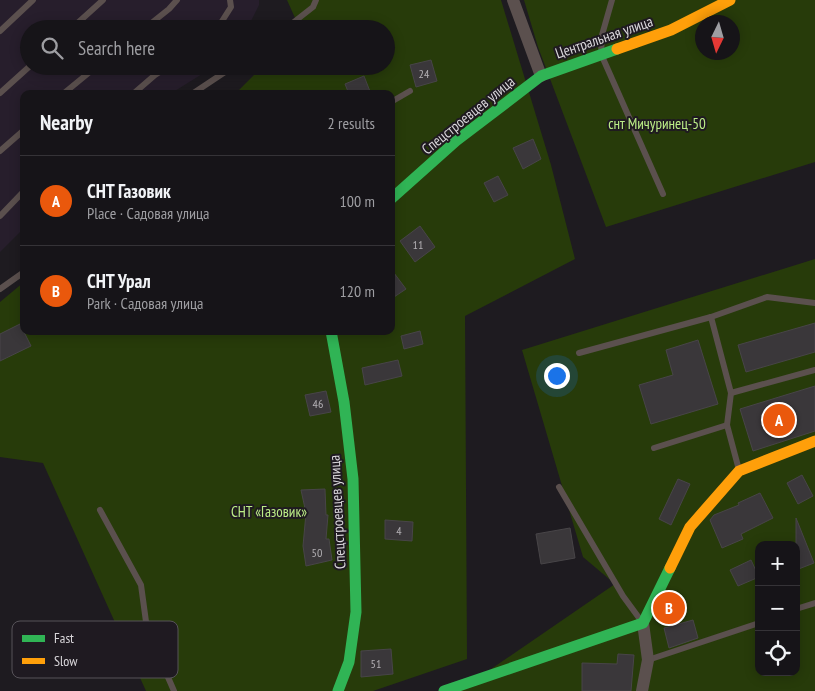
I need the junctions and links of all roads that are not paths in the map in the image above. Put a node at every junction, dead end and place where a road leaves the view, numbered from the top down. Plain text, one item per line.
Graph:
1 (34, 0) edge
2 (103, 0) edge
3 (177, 0) edge
4 (230, 0) edge
5 (316, 0) edge
6 (513, 0) edge
7 (612, 0) edge
8 (730, 0) edge
9 (81, 20) edge
10 (155, 20) edge
11 (223, 20) edge
12 (297, 20) edge
13 (0, 31) edge
14 (601, 54) junction
15 (20, 75) edge
16 (86, 75) edge
17 (155, 75) edge
18 (220, 75) edge
19 (541, 76) junction
20 (68, 90) edge
21 (138, 90) edge
22 (198, 90) edge
23 (410, 91) dead end
24 (0, 93) edge
25 (395, 100) edge
26 (20, 134) edge
27 (0, 152) edge
28 (662, 194) dead end
29 (20, 195) edge
30 (395, 195) edge
31 (0, 216) edge
32 (20, 275) edge
33 (0, 289) edge
34 (815, 303) edge
35 (711, 316) junction
36 (332, 335) edge
37 (579, 354) dead end
38 (815, 370) edge
39 (732, 393) junction
40 (727, 425) junction
41 (815, 441) edge
42 (654, 448) dead end
43 (739, 471) junction
44 (559, 487) dead end
45 (100, 510) dead end
46 (815, 603) edge
47 (800, 608) edge
48 (146, 621) edge
49 (643, 623) junction
50 (755, 624) edge
51 (648, 660) junction
52 (168, 678) edge
53 (174, 691) edge
54 (338, 691) edge
55 (444, 691) edge
56 (642, 691) edge

1 - 13 lane
2 - 9 lane
3 - 10 lane
4 - 11 lane
5 - 12 lane
6 - 19 street
7 - 14 lane
8 - 14 street, Центральная улица
14 - 19 street, Центральная улица
14 - 28 lane
15 - 24 lane
16 - 20 lane
17 - 21 lane
18 - 22 lane
19 - 30 street, Спецстроевцев улица
23 - 25 lane
26 - 27 lane
29 - 31 lane
32 - 33 lane
34 - 35 lane
35 - 37 lane
35 - 39 lane
36 - 54 street, Спецстроевцев улица
38 - 39 lane
39 - 40 lane
40 - 42 lane
40 - 43 lane
41 - 43 street
43 - 49 street
44 - 49 lane
45 - 48 lane
46 - 47 lane
49 - 51 street
49 - 55 street
50 - 51 lane
51 - 56 street
52 - 53 lane

